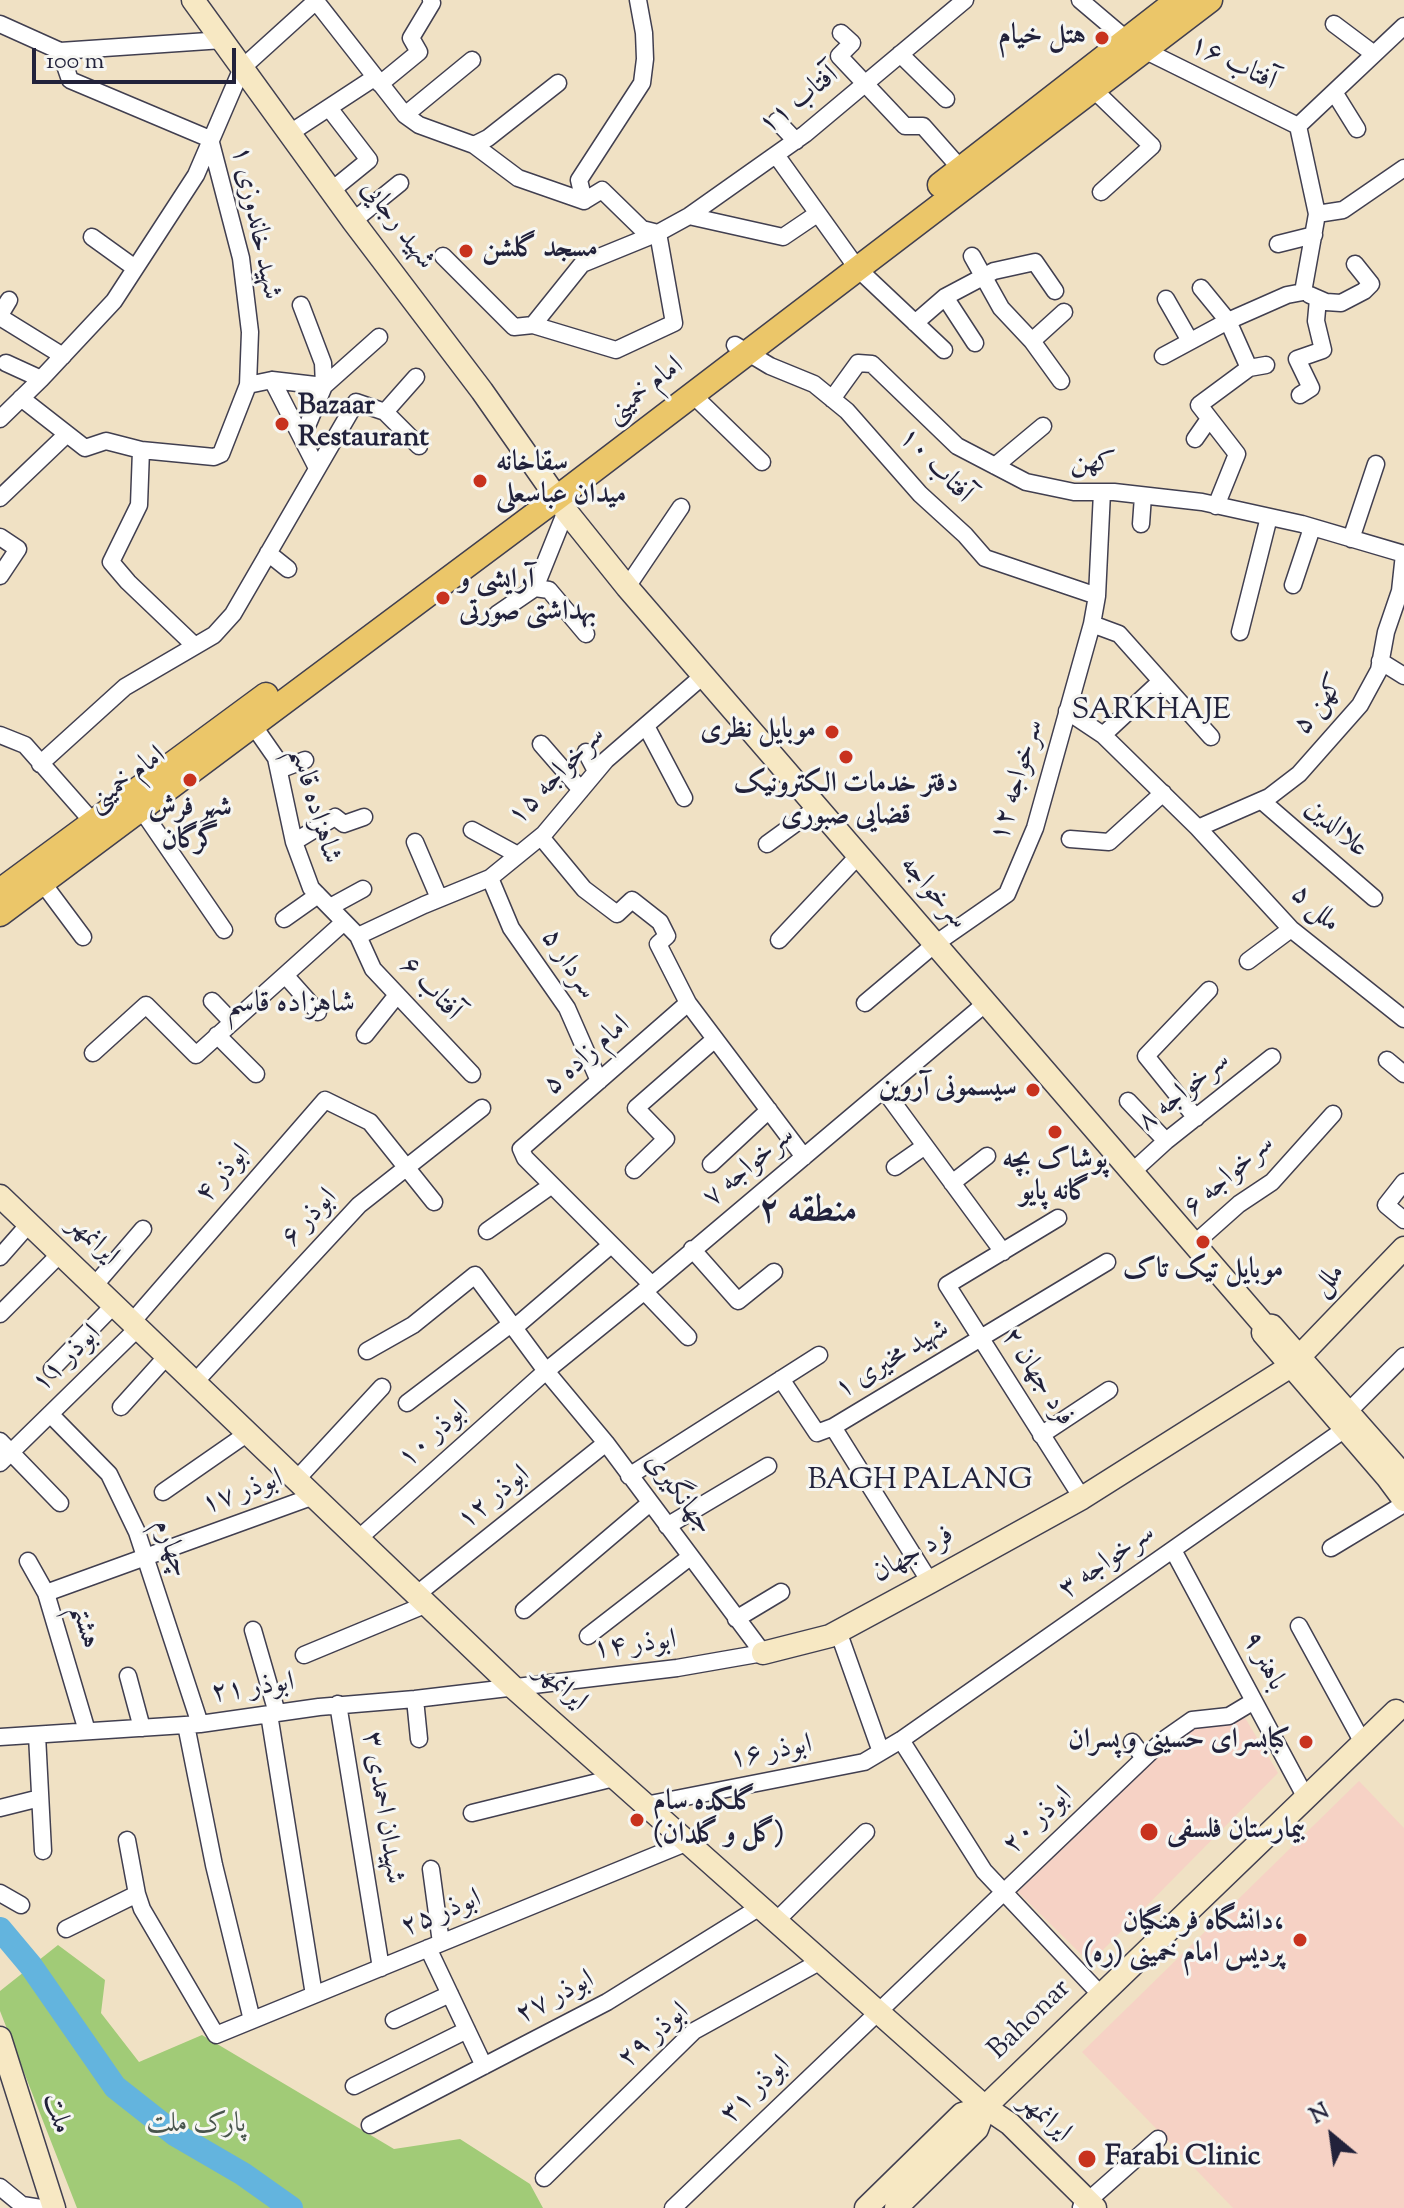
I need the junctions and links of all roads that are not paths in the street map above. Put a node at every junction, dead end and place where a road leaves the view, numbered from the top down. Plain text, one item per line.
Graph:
1 (193, 0) edge
2 (316, 0) edge
3 (638, 0) edge
4 (965, 0) edge
5 (1080, 0) edge
6 (1178, 0) edge
7 (1210, 0) edge
8 (432, 1) edge
9 (0, 24) edge
10 (1334, 24) dead end
11 (1404, 26) edge
12 (841, 33) dead end
13 (223, 40) junction
14 (1136, 48) junction
15 (60, 51) junction
16 (900, 54) junction
17 (1374, 54) junction
18 (472, 60) dead end
19 (242, 68) junction
20 (377, 81) junction
21 (558, 83) dead end
22 (866, 85) junction
23 (1093, 89) junction
24 (1334, 92) junction
25 (946, 99) dead end
26 (329, 108) junction
27 (405, 115) junction
28 (777, 121) dead end
29 (1298, 126) junction
30 (1357, 129) dead end
31 (290, 133) junction
32 (210, 139) junction
33 (796, 141) junction
34 (474, 145) junction
35 (776, 155) junction
36 (1404, 168) edge
37 (961, 169) junction
38 (400, 183) dead end
39 (332, 190) junction
40 (1101, 192) dead end
41 (584, 201) junction
42 (817, 214) junction
43 (1317, 214) junction
44 (689, 216) junction
45 (353, 221) junction
46 (658, 233) junction
47 (1314, 235) junction
48 (92, 237) dead end
49 (1278, 244) dead end
50 (443, 256) dead end
51 (972, 256) dead end
52 (852, 262) junction
53 (1355, 264) dead end
54 (135, 268) junction
55 (983, 277) junction
56 (1201, 288) dead end
57 (1055, 291) dead end
58 (1310, 296) junction
59 (945, 297) junction
60 (1166, 299) dead end
61 (9, 300) dead end
62 (301, 305) dead end
63 (1064, 312) dead end
64 (0, 316) edge
65 (1228, 321) junction
66 (915, 323) junction
67 (533, 325) junction
68 (379, 337) dead end
69 (1032, 341) junction
70 (1190, 341) junction
71 (975, 343) dead end
72 (740, 349) junction
73 (944, 350) dead end
74 (63, 356) junction
75 (1163, 356) dead end
76 (6, 363) dead end
77 (416, 377) dead end
78 (41, 379) junction
79 (272, 380) junction
80 (1061, 381) dead end
81 (248, 385) junction
82 (324, 386) junction
83 (692, 394) junction
84 (1300, 395) dead end
85 (21, 398) junction
86 (832, 399) junction
87 (385, 412) junction
88 (0, 419) edge
89 (1209, 419) junction
90 (1043, 426) dead end
91 (67, 434) junction
92 (302, 438) junction
93 (1195, 439) dead end
94 (419, 446) dead end
95 (141, 450) junction
96 (762, 462) dead end
97 (1376, 464) dead end
98 (995, 466) junction
99 (317, 468) junction
100 (1102, 492) junction
101 (1143, 496) junction
102 (0, 498) edge
103 (558, 499) junction
104 (1216, 506) junction
105 (681, 507) dead end
106 (1269, 517) junction
107 (1141, 524) dead end
108 (1312, 528) junction
109 (0, 537) edge
110 (1351, 539) junction
111 (268, 553) junction
112 (1404, 554) edge
113 (288, 569) dead end
114 (0, 576) edge
115 (1293, 585) dead end
116 (627, 587) junction
117 (535, 588) junction
118 (1097, 596) junction
119 (497, 614) dead end
120 (1092, 624) junction
121 (1240, 632) dead end
122 (586, 634) dead end
123 (195, 646) junction
124 (1380, 661) junction
125 (704, 675) junction
126 (1404, 676) edge
127 (1161, 681) junction
128 (1067, 711) junction
129 (253, 725) junction
130 (646, 726) junction
131 (0, 735) edge
132 (1103, 735) junction
133 (1211, 737) dead end
134 (541, 744) dead end
135 (586, 752) dead end
136 (305, 760) dead end
137 (40, 764) junction
138 (279, 770) junction
139 (596, 771) junction
140 (581, 790) junction
141 (1163, 793) junction
142 (684, 798) dead end
143 (1262, 801) junction
144 (818, 807) junction
145 (141, 809) junction
146 (364, 817) dead end
147 (92, 821) junction
148 (1198, 828) junction
149 (472, 830) dead end
150 (541, 837) junction
151 (1070, 839) dead end
152 (294, 842) junction
153 (415, 842) dead end
154 (767, 844) dead end
155 (518, 855) junction
156 (859, 855) junction
157 (490, 878) junction
158 (42, 882) junction
159 (363, 889) dead end
160 (0, 891) edge
161 (439, 898) junction
162 (1374, 898) dead end
163 (324, 901) junction
164 (0, 914) edge
165 (284, 919) dead end
166 (344, 922) junction
167 (1291, 929) junction
168 (224, 930) dead end
169 (358, 936) junction
170 (83, 937) dead end
171 (779, 940) dead end
172 (935, 944) junction
173 (1248, 961) dead end
174 (285, 975) junction
175 (1209, 990) dead end
176 (397, 995) junction
177 (212, 1001) dead end
178 (688, 1003) junction
179 (865, 1003) dead end
180 (986, 1003) junction
181 (318, 1012) dead end
182 (1404, 1019) edge
183 (232, 1022) junction
184 (217, 1035) junction
185 (365, 1035) dead end
186 (715, 1039) junction
187 (93, 1053) dead end
188 (1272, 1057) dead end
189 (1387, 1060) dead end
190 (256, 1074) dead end
191 (472, 1074) dead end
192 (1404, 1074) edge
193 (599, 1081) junction
194 (884, 1090) junction
195 (1128, 1101) dead end
196 (482, 1108) dead end
197 (769, 1110) junction
198 (1333, 1114) dead end
199 (1196, 1118) junction
200 (1166, 1141) junction
201 (925, 1146) junction
202 (987, 1156) dead end
203 (804, 1157) junction
204 (711, 1164) dead end
205 (895, 1167) dead end
206 (405, 1169) junction
207 (634, 1170) dead end
208 (1132, 1172) junction
209 (1404, 1182) edge
210 (952, 1183) junction
211 (552, 1185) junction
212 (0, 1196) edge
213 (434, 1202) dead end
214 (1058, 1218) dead end
215 (1404, 1220) edge
216 (29, 1224) junction
217 (143, 1229) dead end
218 (487, 1231) dead end
219 (1194, 1244) junction
220 (611, 1245) junction
221 (1404, 1248) edge
222 (692, 1249) junction
223 (1003, 1252) junction
224 (60, 1254) junction
225 (0, 1257) edge
226 (1107, 1262) dead end
227 (774, 1272) dead end
228 (94, 1286) junction
229 (648, 1288) junction
230 (114, 1305) junction
231 (0, 1314) edge
232 (135, 1325) junction
233 (513, 1326) junction
234 (688, 1337) dead end
235 (980, 1339) junction
236 (367, 1351) dead end
237 (819, 1355) dead end
238 (167, 1356) junction
239 (1404, 1356) edge
240 (1295, 1361) junction
241 (52, 1369) dead end
242 (546, 1371) junction
243 (781, 1379) junction
244 (195, 1382) junction
245 (382, 1387) dead end
246 (1109, 1390) dead end
247 (407, 1403) dead end
248 (121, 1407) dead end
249 (50, 1414) junction
250 (1346, 1421) junction
251 (833, 1427) junction
252 (248, 1433) junction
253 (1041, 1435) junction
254 (606, 1443) junction
255 (4, 1453) edge
256 (768, 1466) dead end
257 (629, 1476) junction
258 (1404, 1476) edge
259 (296, 1480) junction
260 (163, 1492) dead end
261 (314, 1496) junction
262 (1082, 1498) junction
263 (1404, 1502) edge
264 (60, 1503) dead end
265 (650, 1503) junction
266 (667, 1526) junction
267 (358, 1539) junction
268 (1331, 1548) dead end
269 (1173, 1550) junction
270 (145, 1557) junction
271 (690, 1557) junction
272 (28, 1561) dead end
273 (930, 1582) junction
274 (781, 1592) dead end
275 (46, 1593) junction
276 (422, 1600) junction
277 (524, 1610) dead end
278 (736, 1619) junction
279 (1299, 1626) dead end
280 (253, 1630) dead end
281 (838, 1631) junction
282 (588, 1636) dead end
283 (763, 1653) junction
284 (304, 1655) dead end
285 (128, 1676) dead end
286 (514, 1688) junction
287 (415, 1699) junction
288 (1254, 1701) junction
289 (338, 1704) junction
290 (1402, 1707) edge
291 (273, 1713) junction
292 (193, 1724) junction
293 (142, 1728) junction
294 (87, 1731) junction
295 (37, 1735) junction
296 (0, 1737) edge
297 (419, 1739) dead end
298 (901, 1740) junction
299 (1132, 1742) dead end
300 (1363, 1743) junction
301 (881, 1752) junction
302 (1144, 1758) junction
303 (614, 1778) junction
304 (40, 1798) junction
305 (1306, 1798) junction
306 (645, 1805) junction
307 (0, 1808) edge
308 (472, 1813) dead end
309 (866, 1832) dead end
310 (127, 1840) dead end
311 (688, 1842) junction
312 (43, 1851) dead end
313 (431, 1869) dead end
314 (1003, 1892) junction
315 (0, 1893) edge
316 (137, 1894) junction
317 (21, 1905) dead end
318 (768, 1914) junction
319 (66, 1929) dead end
320 (435, 1945) junction
321 (821, 1961) junction
322 (381, 1968) junction
323 (450, 1994) junction
324 (314, 1995) junction
325 (1101, 1995) junction
326 (878, 2012) junction
327 (252, 2020) junction
328 (394, 2020) dead end
329 (467, 2030) junction
330 (2, 2052) edge
331 (484, 2066) junction
332 (354, 2086) dead end
333 (985, 2107) junction
334 (370, 2125) dead end
335 (1158, 2139) dead end
336 (544, 2178) dead end
337 (0, 2187) edge
338 (1088, 2206) edge
339 (41, 2208) edge
340 (54, 2208) edge
341 (673, 2208) edge
342 (866, 2208) edge
343 (896, 2208) edge

1 - 13 main road, شهید رجایی
2 - 19 street
2 - 20 street
3 - 41 street
4 - 16 street, آفتاب ۱۱
5 - 14 street, آفتاب ۱۶
6 - 14 main road, امام خمینی
7 - 14 main road, امام خمینی
8 - 20 street
9 - 15 street
10 - 17 street
11 - 17 street
12 - 22 street
13 - 15 street
13 - 19 main road, شهید رجایی
14 - 23 main road, امام خمینی
14 - 29 street, آفتاب ۱۶
14 - 37 main road, امام خمینی
15 - 32 street
16 - 22 street, آفتاب ۱۱
16 - 25 street
17 - 24 street
18 - 27 street
19 - 31 main road, شهید رجایی
19 - 32 street
20 - 26 street
20 - 27 street
21 - 34 street
22 - 33 street, آفتاب ۱۱
22 - 37 street
23 - 40 street
23 - 52 main road, امام خمینی
24 - 29 street
24 - 30 street
26 - 31 street
26 - 39 street
27 - 34 street
28 - 33 street
29 - 43 street
31 - 39 main road, شهید رجایی
32 - 54 street
32 - 81 street, ۱ شهید خاندوزی
33 - 35 street, آفتاب ۱۱
34 - 41 street
35 - 42 street
35 - 44 street, آفتاب ۱۱
36 - 43 street
37 - 52 main road, امام خمینی
38 - 45 street
39 - 45 main road, شهید رجایی
41 - 46 street
42 - 44 street
42 - 52 street
43 - 47 street
44 - 46 street, آفتاب ۱۱
45 - 103 main road, شهید رجایی
46 - 67 street, آفتاب ۱۱
46 - 67 street
47 - 49 street
47 - 58 street
48 - 54 street
50 - 67 street
51 - 55 street
52 - 66 street
52 - 72 main road, امام خمینی
53 - 58 street
54 - 74 street
55 - 57 street
55 - 59 street
55 - 69 street
56 - 65 street
58 - 65 street
58 - 84 street
59 - 66 street
59 - 71 street
60 - 70 street
61 - 64 street
62 - 82 street
63 - 69 street
64 - 74 street
65 - 70 street
65 - 89 street
66 - 73 street
68 - 82 street
69 - 80 street
70 - 75 street
72 - 83 main road, امام خمینی
72 - 86 street, ۱۰ آفتاب
72 - 103 main road, امام خمینی
74 - 78 street
76 - 78 street
77 - 87 street
78 - 85 street
79 - 81 street
79 - 82 street
79 - 92 street
81 - 95 street, ۱ شهید خاندوزی
82 - 92 street
83 - 96 street
83 - 103 main road, امام خمینی
85 - 88 street
85 - 91 street
86 - 98 street, کهن
86 - 118 street, ۱۰ آفتاب
87 - 94 street
87 - 99 street
89 - 93 street
89 - 104 street
90 - 98 street
91 - 95 street
91 - 102 street
92 - 99 street
95 - 123 street
97 - 110 street
98 - 100 street, کهن
99 - 111 street
100 - 101 street, کهن
100 - 118 street, ۱۲ سرخواجه
101 - 104 street, کهن
101 - 107 street
103 - 116 main road, سرخواجه
103 - 117 street
103 - 129 main road, امام خمینی
103 - 147 main road, امام خمینی
104 - 106 street, کهن
105 - 116 street
106 - 108 street, کهن
106 - 121 street
108 - 110 street, کهن
108 - 115 street
109 - 114 street
110 - 112 street, کهن
111 - 113 street
111 - 123 street
112 - 124 street, ۵ کهن
116 - 125 main road, سرخواجه
117 - 119 street
117 - 122 street
118 - 120 street, ۱۲ سرخواجه
120 - 127 street
120 - 128 street, ۱۲ سرخواجه
123 - 137 street
124 - 126 street
124 - 143 street, ۵ کهن
125 - 130 street, سرخواجه ۱۵
125 - 144 main road, سرخواجه
127 - 132 street
127 - 133 street
128 - 132 street, ملل ۵
128 - 172 street, ۱۲ سرخواجه
129 - 138 street, شاهزاده قاسم
129 - 145 main road, امام خمینی
130 - 139 street, سرخواجه ۱۵
130 - 142 street
131 - 137 street
132 - 141 street, ملل ۵
134 - 140 street
135 - 139 street
136 - 138 street
137 - 147 street
138 - 152 street, شاهزاده قاسم
139 - 140 street, سرخواجه ۱۵
140 - 150 street, سرخواجه ۱۵
141 - 148 street, ملل ۵
141 - 151 street
143 - 148 street, ۵ کهن
143 - 162 street, علاالدین
144 - 154 street
144 - 156 main road, سرخواجه
145 - 158 main road, امام خمینی
145 - 168 street
146 - 152 street
147 - 160 main road, امام خمینی
148 - 167 street, ملل ۵
149 - 155 street
150 - 155 street, سرخواجه ۱۵
150 - 178 street
152 - 163 street, شاهزاده قاسم
153 - 161 street
155 - 157 street, سرخواجه ۱۵
156 - 171 street
156 - 172 main road, سرخواجه
157 - 161 street, سرخواجه ۱۵
157 - 193 street, ۵ سردار
158 - 164 main road, امام خمینی
158 - 170 street
159 - 163 street
161 - 169 street, سرخواجه ۱۵
163 - 165 street
163 - 166 street, شاهزاده قاسم
166 - 169 street, شاهزاده قاسم
166 - 174 street
167 - 173 street
167 - 182 street, ملل ۵
169 - 176 street, آفتاب ۶
172 - 179 street, ۱۲ سرخواجه
172 - 180 main road, سرخواجه
174 - 181 street
174 - 183 street
175 - 199 street
176 - 185 street
176 - 191 street, آفتاب ۶
177 - 183 street
178 - 186 street
178 - 193 street, ۵ امام زاده
180 - 194 street, سرخواجه ۷
180 - 208 main road, سرخواجه
183 - 184 street
184 - 187 street
184 - 190 street
186 - 197 street
186 - 207 street
188 - 199 street, ۸ سرخواجه
189 - 192 street
193 - 211 street, ۵ امام زاده
194 - 201 street
194 - 203 street, سرخواجه ۷
195 - 200 street
196 - 206 street, ابوذر ۶
197 - 203 street
197 - 204 street
198 - 219 street, سرخواجه ۶
199 - 200 street, ۸ سرخواجه
200 - 208 street, ۸ سرخواجه
201 - 205 street
201 - 210 street
202 - 210 street
203 - 222 street, سرخواجه ۷
206 - 213 street
206 - 232 street, ابوذر ۴
206 - 244 street, ابوذر ۶
208 - 219 main road, سرخواجه
209 - 215 street
210 - 223 street
211 - 218 street
211 - 220 street
212 - 216 main road, ایرانمهر
214 - 223 street
216 - 224 main road, ایرانمهر
216 - 225 street
217 - 228 street
219 - 240 main road, سرخواجه
220 - 229 street
220 - 233 street
221 - 240 main road, ملل
222 - 227 street
222 - 229 street, سرخواجه ۷
223 - 235 street, ۲ فرد جهان
224 - 228 main road, ایرانمهر
224 - 231 street
226 - 235 street, شهید مخیری ۱
228 - 230 main road, ایرانمهر
229 - 234 street
229 - 242 street, سرخواجه ۷
230 - 232 main road, ایرانمهر
230 - 241 street
232 - 238 main road, ایرانمهر
232 - 249 street, ابوذر ۱۱
233 - 236 street, جهانگیری
233 - 242 street, جهانگیری
233 - 247 street
235 - 251 street, شهید مخیری ۱
235 - 253 street, ۲ فرد جهان
237 - 243 street
238 - 244 main road, ایرانمهر
238 - 248 street
239 - 250 street, سرخواجه ۳
240 - 250 main road, سرخواجه
240 - 262 main road, فرد جهان
242 - 254 street, جهانگیری
242 - 267 street, ابوذر ۱۰
243 - 251 street
243 - 257 street
244 - 252 main road, ایرانمهر
245 - 259 street
246 - 253 street
249 - 255 street, ابوذر ۱۱
249 - 270 street, چهارم
250 - 258 main road, سرخواجه
250 - 263 main road, سرخواجه
250 - 269 street, سرخواجه ۳
251 - 273 street
252 - 259 main road, ایرانمهر
252 - 260 street
253 - 262 street, ۲ فرد جهان
254 - 257 street, جهانگیری
254 - 276 street, ابوذر ۱۲
255 - 264 street
256 - 266 street
257 - 265 street, جهانگیری
259 - 261 main road, ایرانمهر
261 - 267 main road, ایرانمهر
261 - 270 street, ۱۷ ابوذر
262 - 273 main road, فرد جهان
263 - 268 street
265 - 266 street, جهانگیری
265 - 277 street
266 - 271 street, جهانگیری
267 - 276 main road, ایرانمهر
269 - 288 street, ۹ باهنر
269 - 298 street, سرخواجه ۳
270 - 275 street, هشتم
270 - 292 street, چهارم
271 - 278 street, جهانگیری
271 - 282 street
272 - 275 street
273 - 281 main road, فرد جهان
274 - 278 street
275 - 294 street, هشتم
276 - 284 street, ابوذر ۱۲
276 - 286 main road, ایرانمهر
278 - 283 street, جهانگیری
279 - 300 street
280 - 291 street
281 - 283 main road, فرد جهان
281 - 301 street
283 - 286 street, ۱۴ ابوذر
285 - 293 street
286 - 287 street, ۲۱ ابوذر
286 - 303 main road, ایرانمهر
287 - 289 street, ۲۱ ابوذر
287 - 297 street
288 - 302 street, ابوذر ۲۰
288 - 305 street, ۹ باهنر
289 - 291 street, ۲۱ ابوذر
289 - 322 street, شهیدان احمدی ۳
290 - 300 main road, Bahonar
291 - 292 street, ۲۱ ابوذر
291 - 324 street
292 - 293 street, ۲۱ ابوذر
292 - 327 street, چهارم
293 - 294 street, ۲۱ ابوذر
294 - 295 street, ۲۱ ابوذر
295 - 296 street, ۲۱ ابوذر
295 - 304 street
298 - 301 street, ۱۶ ابوذر
298 - 314 street
299 - 302 street
300 - 305 main road, Bahonar
301 - 306 street, ۱۶ ابوذر
302 - 314 street, ابوذر ۲۰
303 - 306 main road, ایرانمهر
303 - 308 street
304 - 307 street
304 - 312 street
305 - 325 main road, Bahonar
306 - 311 main road, ایرانمهر
309 - 318 street, ابوذر ۲۷
310 - 316 street
311 - 318 main road, ایرانمهر
311 - 320 street, ابوذر ۲۵
313 - 320 street
314 - 325 street
314 - 326 street, ابوذر ۲۰
315 - 317 street
316 - 319 street
316 - 327 street, ابوذر ۲۵
318 - 321 main road, ایرانمهر
318 - 331 street, ابوذر ۲۷
320 - 322 street, ابوذر ۲۵
320 - 323 street
321 - 326 main road, ایرانمهر
321 - 336 street, ابوذر ۲۹
322 - 324 street, ابوذر ۲۵
323 - 328 street
323 - 329 street
324 - 327 street, ابوذر ۲۵
325 - 333 main road, Bahonar
326 - 333 main road, ایرانمهر
326 - 341 street, ابوذر ۳۱
329 - 331 street
329 - 332 street
330 - 340 main road, ملت
331 - 334 street, ابوذر ۲۷
333 - 338 main road, ایرانمهر
333 - 342 main road, Bahonar
333 - 343 main road, Bahonar
335 - 338 street
337 - 339 street

